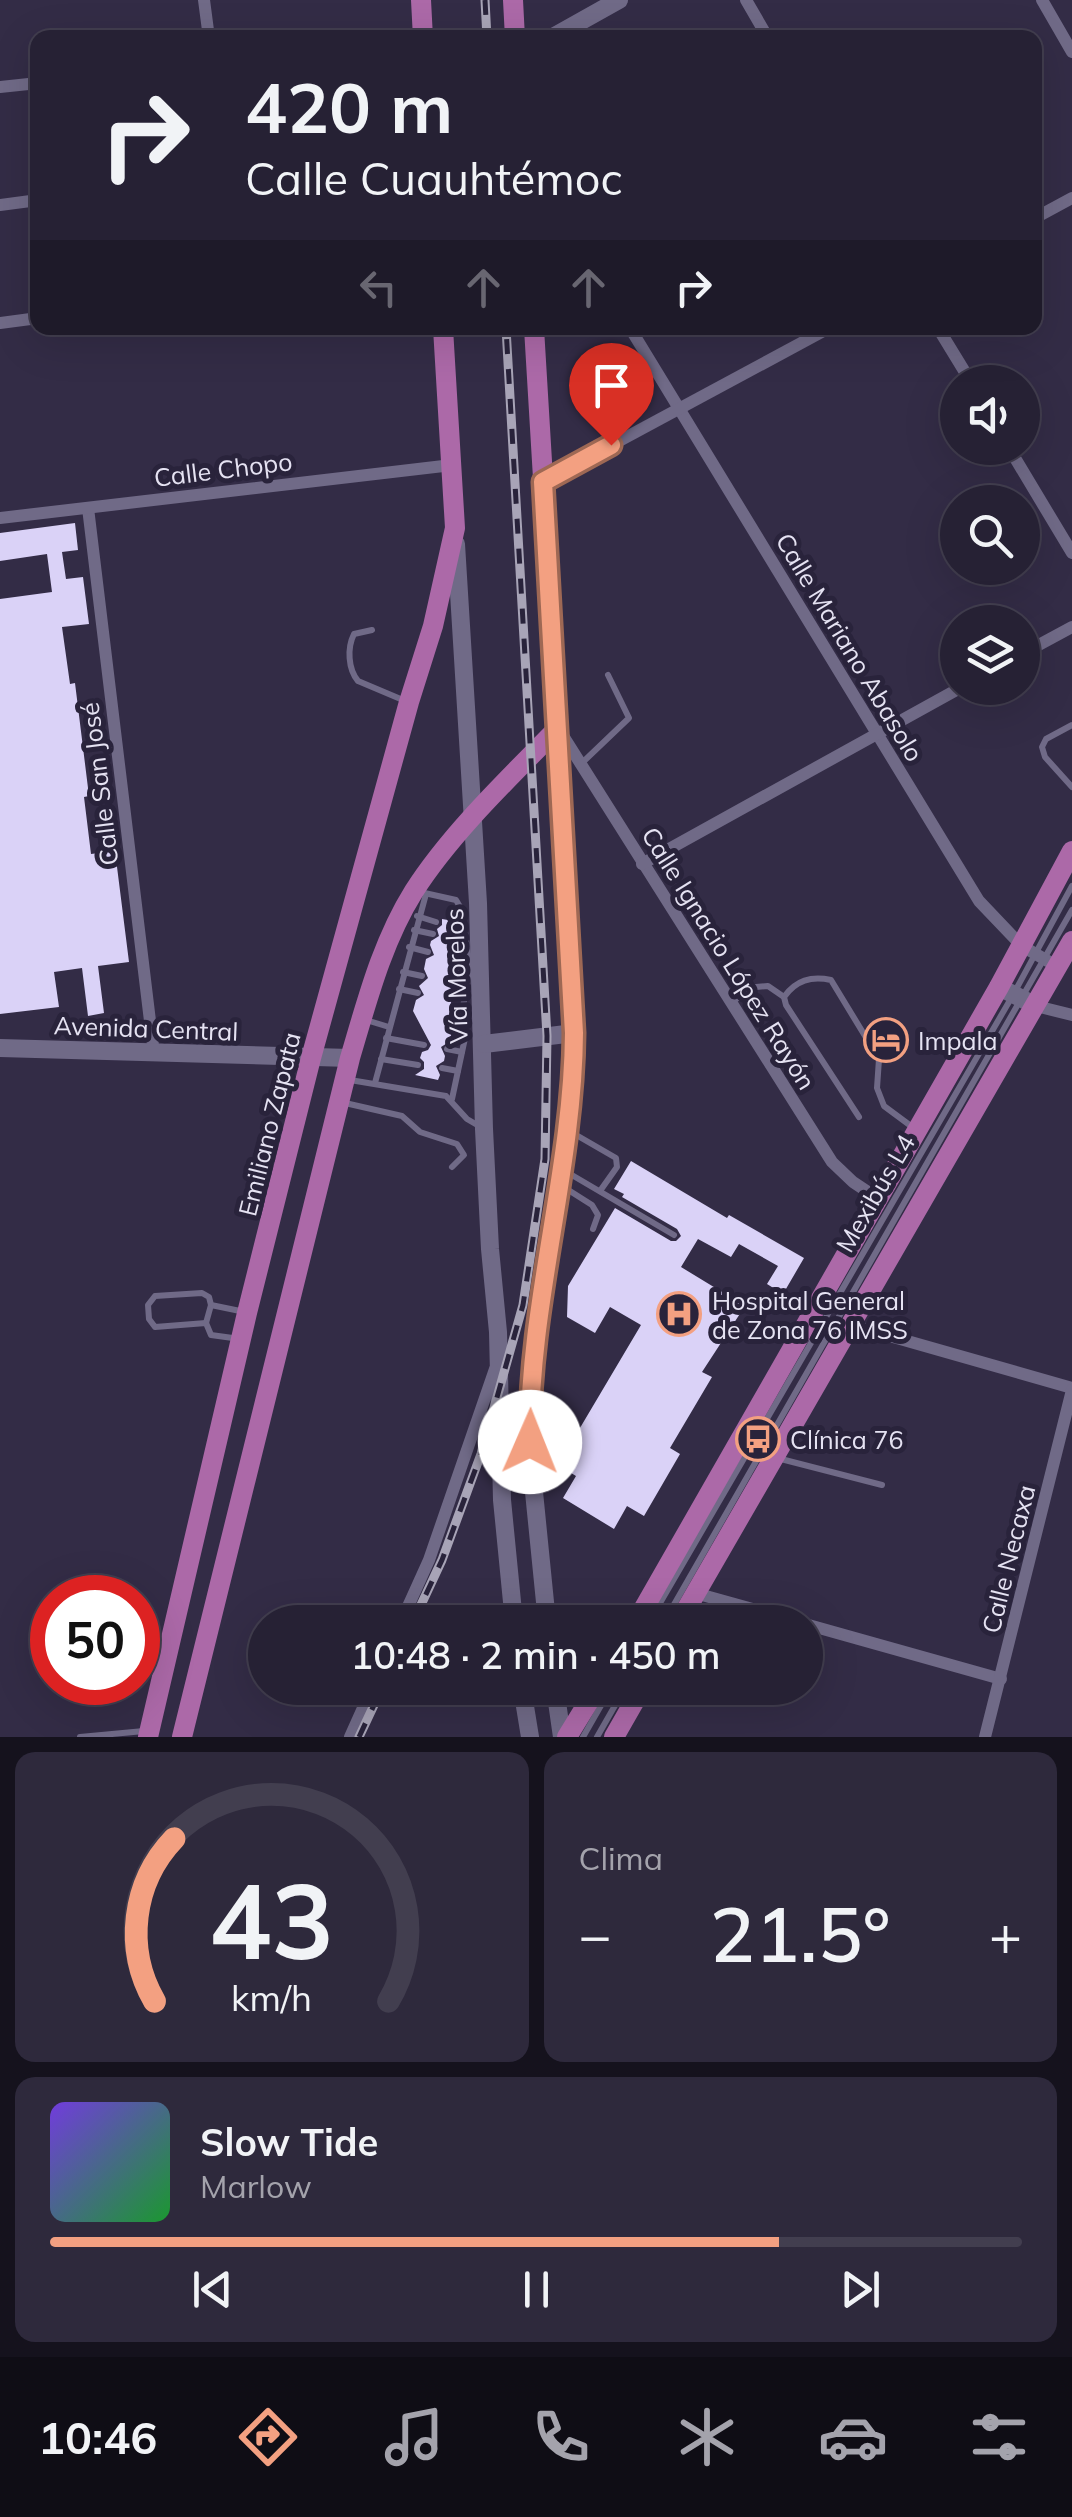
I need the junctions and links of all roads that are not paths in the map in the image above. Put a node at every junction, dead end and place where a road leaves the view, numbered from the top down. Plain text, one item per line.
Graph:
1 (204, 0) edge
2 (420, 0) edge
3 (512, 0) edge
4 (619, 0) edge
5 (746, 0) edge
6 (1042, 0) edge
7 (207, 30) edge
8 (418, 30) edge
9 (514, 30) edge
10 (565, 30) edge
11 (763, 30) edge
12 (1072, 52) edge
13 (30, 84) edge
14 (0, 87) edge
15 (1072, 198) edge
16 (30, 201) edge
17 (0, 205) edge
18 (1042, 214) edge
19 (30, 319) edge
20 (0, 322) edge
21 (443, 335) edge
22 (534, 335) edge
23 (634, 335) edge
24 (817, 335) edge
25 (942, 335) edge
26 (961, 365) edge
27 (679, 408) junction
28 (452, 464) junction
29 (1019, 465) edge
30 (543, 482) junction
31 (88, 508) junction
32 (0, 518) edge
33 (455, 528) junction
34 (1072, 553) edge
35 (1072, 627) edge
36 (372, 630) dead end
37 (1040, 644) edge
38 (608, 675) dead end
39 (940, 699) edge
40 (409, 702) junction
41 (1072, 725) edge
42 (558, 728) junction
43 (876, 733) junction
44 (580, 764) junction
45 (1072, 787) edge
46 (473, 818) junction
47 (1072, 852) edge
48 (642, 864) junction
49 (1072, 886) edge
50 (420, 892) junction
51 (1072, 910) edge
52 (418, 916) junction
53 (436, 922) dead end
54 (469, 924) junction
55 (454, 926) dead end
56 (414, 930) junction
57 (432, 934) dead end
58 (1072, 941) edge
59 (410, 947) junction
60 (428, 952) dead end
61 (1040, 956) junction
62 (460, 966) dead end
63 (470, 970) junction
64 (403, 972) junction
65 (422, 976) dead end
66 (455, 986) dead end
67 (398, 989) junction
68 (465, 989) junction
69 (418, 993) dead end
70 (784, 997) junction
71 (1017, 997) junction
72 (452, 1001) dead end
73 (731, 1002) junction
74 (463, 1005) junction
75 (1072, 1015) edge
76 (362, 1018) junction
77 (389, 1027) junction
78 (574, 1033) junction
79 (386, 1038) junction
80 (484, 1044) junction
81 (424, 1046) dead end
82 (0, 1048) edge
83 (447, 1049) dead end
84 (463, 1050) junction
85 (154, 1054) junction
86 (311, 1058) junction
87 (381, 1059) junction
88 (418, 1065) dead end
89 (347, 1068) junction
90 (442, 1068) dead end
91 (458, 1071) junction
92 (374, 1083) junction
93 (452, 1100) junction
94 (339, 1102) junction
95 (858, 1117) dead end
96 (484, 1129) junction
97 (916, 1130) junction
98 (570, 1132) junction
99 (452, 1167) dead end
100 (562, 1178) junction
101 (600, 1192) junction
102 (877, 1198) junction
103 (593, 1229) dead end
104 (674, 1235) dead end
105 (211, 1305) junction
106 (247, 1313) junction
107 (206, 1323) junction
108 (851, 1325) junction
109 (241, 1340) junction
110 (498, 1362) junction
111 (1072, 1389) edge
112 (774, 1458) junction
113 (882, 1485) dead end
114 (695, 1593) junction
115 (409, 1605) edge
116 (512, 1605) edge
117 (545, 1605) edge
118 (646, 1605) edge
119 (659, 1605) edge
120 (674, 1605) edge
121 (688, 1605) edge
122 (738, 1605) edge
123 (823, 1629) edge
124 (1001, 1679) junction
125 (364, 1705) edge
126 (525, 1705) edge
127 (558, 1705) edge
128 (586, 1705) edge
129 (601, 1705) edge
130 (616, 1705) edge
131 (632, 1705) edge
132 (149, 1734) edge
133 (80, 1737) edge
134 (182, 1737) edge
135 (350, 1737) edge
136 (530, 1737) edge
137 (564, 1737) edge
138 (583, 1737) edge
139 (597, 1737) edge
140 (614, 1737) edge
141 (985, 1737) edge

1 - 7 street
2 - 8 main road
3 - 9 main road
4 - 10 main road
5 - 11 street
6 - 12 street
13 - 14 street
15 - 18 street
16 - 17 street
19 - 20 street
21 - 28 main road, Vía Morelos
22 - 30 main road
23 - 27 street, Calle Mariano Abasolo
24 - 27 street
25 - 26 street
27 - 30 street
27 - 43 street, Calle Mariano Abasolo
28 - 31 street, Calle Chopo
28 - 33 main road, Vía Morelos
29 - 34 street
30 - 42 main road
31 - 32 street, Calle Chopo
31 - 85 street, Calle San José
33 - 40 main road, Emiliano Zapata
33 - 46 main road, Vía Morelos
35 - 37 street
36 - 40 lane
38 - 44 lane
39 - 43 street
40 - 86 main road, Emiliano Zapata
41 - 45 lane
42 - 44 street, Calle Ignacio López Rayón
42 - 46 main road
42 - 78 main road
43 - 48 street
43 - 61 street, Calle Mariano Abasolo
44 - 48 street, Calle Ignacio López Rayón
46 - 50 main road
46 - 54 main road, Vía Morelos
47 - 61 main road
48 - 73 street, Calle Ignacio López Rayón
49 - 61 lane
50 - 52 lane
50 - 54 lane
50 - 76 main road
51 - 61 lane
52 - 53 lane
52 - 56 lane
54 - 55 lane
54 - 63 lane
54 - 80 main road, Vía Morelos
56 - 57 lane
56 - 59 lane
58 - 61 main road
59 - 60 lane
59 - 64 lane
61 - 71 main road
61 - 71 main road
62 - 63 lane
63 - 68 lane
64 - 65 lane
64 - 67 lane
66 - 68 lane
67 - 69 lane
67 - 77 lane
68 - 74 lane
70 - 73 lane
70 - 95 lane
70 - 97 lane
71 - 75 street
71 - 97 main road
71 - 108 main road
71 - 119 lane, Mexibús L4
71 - 120 lane, Mexibús L4
72 - 74 lane
73 - 102 street, Calle Ignacio López Rayón
74 - 84 lane
76 - 77 lane
76 - 89 main road
77 - 79 lane
78 - 80 main road
78 - 98 main road
79 - 81 lane
79 - 87 lane
80 - 84 lane
80 - 96 main road, Vía Morelos
82 - 85 main road, Avenida Central
83 - 84 lane
84 - 91 lane
85 - 86 main road, Avenida Central
86 - 89 main road, Avenida Central
86 - 106 main road, Emiliano Zapata
87 - 88 lane
87 - 92 lane
89 - 92 lane
89 - 94 main road
90 - 91 lane
91 - 93 lane
92 - 93 lane
93 - 96 lane
94 - 99 lane
94 - 134 main road
96 - 110 main road, Vía Morelos
97 - 102 main road
98 - 100 main road
98 - 101 lane
100 - 101 lane
100 - 103 lane
100 - 117 main road
101 - 104 lane
102 - 118 main road
105 - 106 lane
105 - 107 lane
105 - 107 lane
106 - 109 main road, Emiliano Zapata
107 - 109 lane
108 - 111 street
108 - 112 main road
109 - 132 main road, Emiliano Zapata
110 - 115 street
110 - 116 main road, Vía Morelos
111 - 124 street, Calle Necaxa
112 - 113 lane
112 - 114 main road
114 - 121 main road
114 - 122 street
123 - 124 street
124 - 141 street, Calle Necaxa
125 - 135 street
126 - 136 main road
127 - 137 main road
128 - 137 main road
129 - 138 lane
130 - 139 lane
131 - 140 main road
132 - 133 lane

